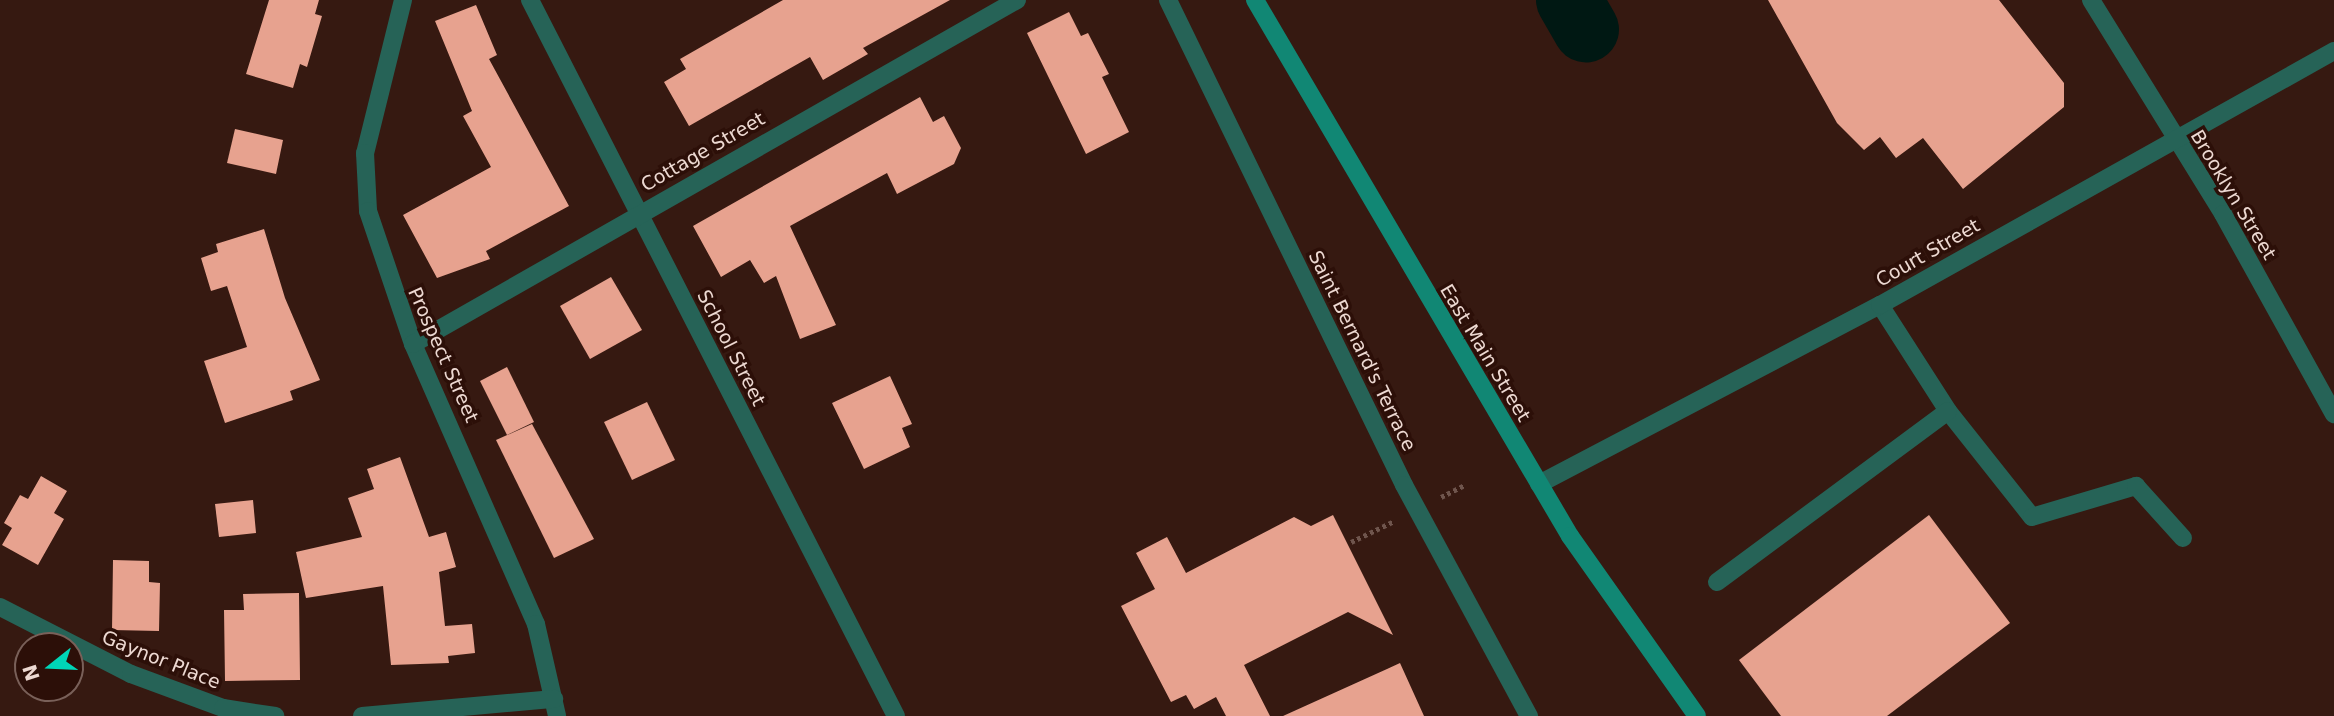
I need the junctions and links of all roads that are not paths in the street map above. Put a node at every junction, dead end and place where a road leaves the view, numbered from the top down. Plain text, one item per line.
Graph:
1 (404, 0) edge
2 (530, 0) edge
3 (1017, 0) edge
4 (1168, 0) edge
5 (1255, 0) edge
6 (2091, 0) edge
7 (2334, 51) edge
8 (2175, 137) junction
9 (639, 213) junction
10 (1880, 305) junction
11 (413, 344) junction
12 (1948, 411) junction
13 (2334, 414) edge
14 (1539, 484) junction
15 (2183, 538) dead end
16 (1717, 582) dead end
17 (0, 607) edge
18 (555, 708) edge
19 (275, 716) edge
20 (362, 716) edge
21 (895, 716) edge
22 (1529, 716) edge
23 (1698, 716) edge

1 - 11 street, Prospect Street
2 - 9 street, School Street
3 - 9 street, Cottage Street
4 - 22 street, Saint Bernard's Terrace
5 - 14 main road, East Main Street
6 - 8 street, Brooklyn Street
7 - 8 street, Court Street
8 - 10 street, Court Street
8 - 13 street, Brooklyn Street
9 - 11 street, Cottage Street
9 - 21 street, School Street
10 - 12 street
10 - 14 street, Court Street
11 - 18 street, Prospect Street
12 - 15 street
12 - 16 street
14 - 23 main road, East Main Street
17 - 19 street, Gaynor Place
18 - 20 street

